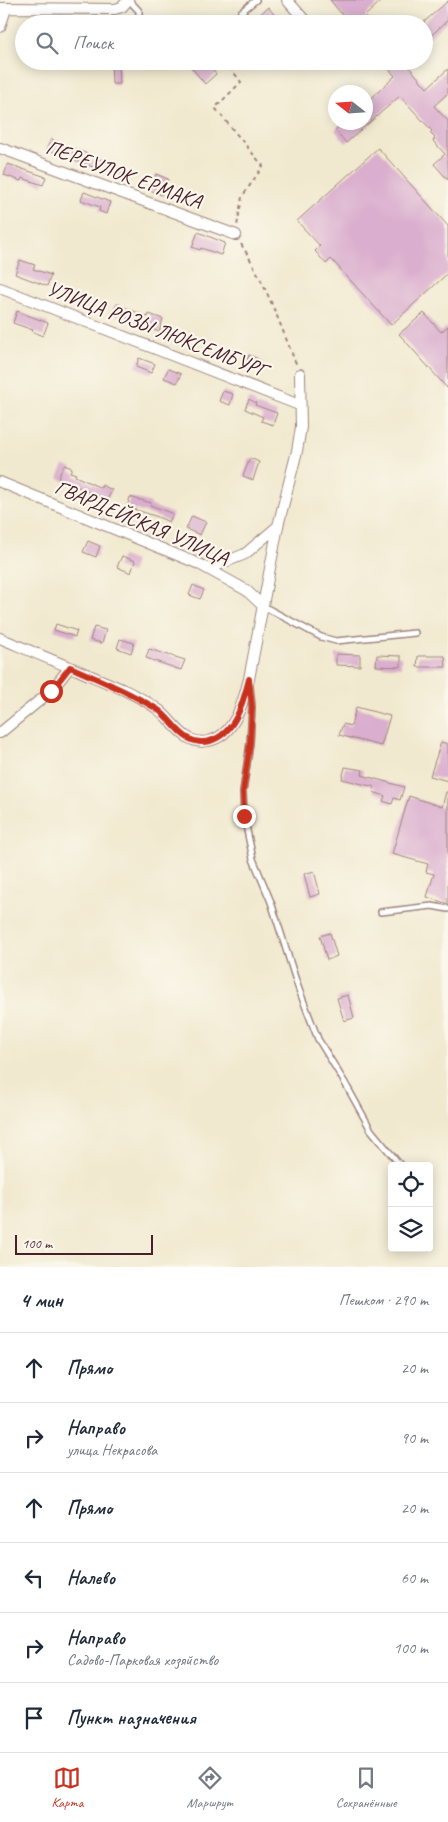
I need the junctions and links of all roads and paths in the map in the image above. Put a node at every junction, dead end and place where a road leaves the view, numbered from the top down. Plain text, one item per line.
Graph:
1 (128, 0) edge
2 (256, 0) edge
3 (287, 0) edge
4 (3, 9) edge
5 (139, 15) edge
6 (244, 15) edge
7 (300, 15) edge
8 (0, 27) edge
9 (232, 70) edge
10 (0, 148) edge
11 (236, 235) junction
12 (0, 288) edge
13 (300, 374) joint
14 (300, 405) junction
15 (0, 482) edge
16 (278, 526) junction
17 (208, 569) junction
18 (263, 606) junction
19 (415, 633) dead end
20 (0, 638) edge
21 (70, 667) junction
22 (249, 679) junction
23 (0, 733) edge
24 (448, 908) edge
25 (381, 912) dead end
26 (398, 1162) edge

1 - 4 street
1 - 5 lane
2 - 6 lane
3 - 7 street
4 - 8 street
9 - 11 path
10 - 11 street, ПЕРЕУЛОК ЕРМАКА
11 - 13 path
12 - 14 street, УЛИЦА РОЗЫ ЛЮКСЕМБУРГ
13 - 14 street
14 - 16 street
15 - 17 street, ГВАРДЕЙСКАЯ УЛИЦА
16 - 17 street
16 - 18 street
17 - 18 street, ГВАРДЕЙСКАЯ УЛИЦА
18 - 19 lane
18 - 22 street
20 - 21 street
21 - 22 street
21 - 23 street
22 - 26 lane
24 - 25 lane

